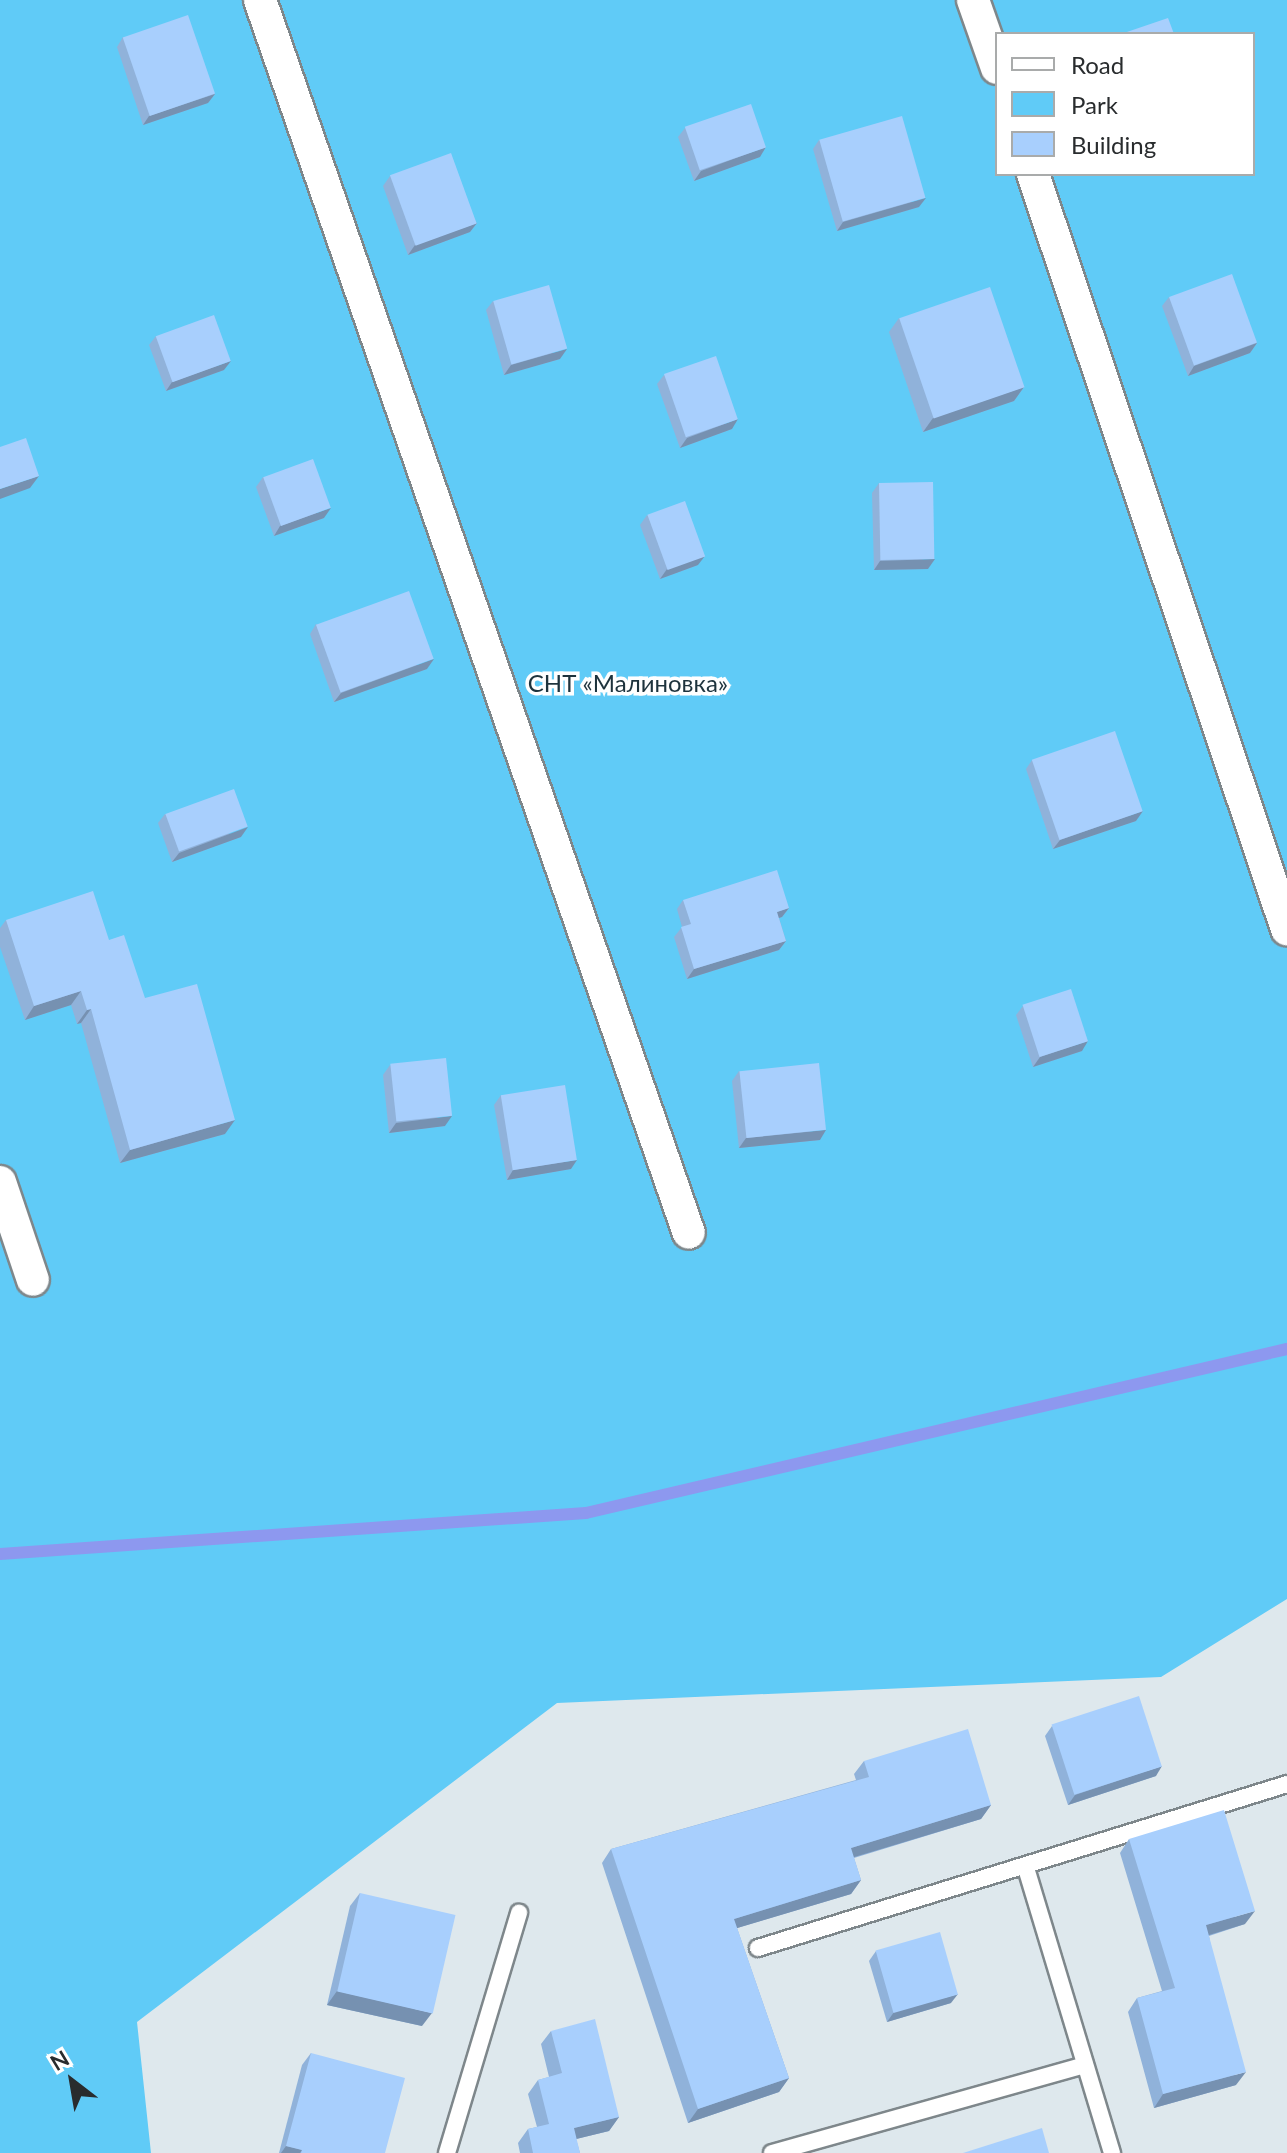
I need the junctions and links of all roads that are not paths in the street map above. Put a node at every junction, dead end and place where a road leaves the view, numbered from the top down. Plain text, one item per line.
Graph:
1 (260, 0) edge
2 (973, 0) edge
3 (995, 62) edge
4 (1034, 176) edge
5 (1287, 929) edge
6 (0, 1182) edge
7 (689, 1233) dead end
8 (33, 1280) dead end
9 (1287, 1784) edge
10 (1026, 1868) junction
11 (519, 1913) dead end
12 (758, 1948) dead end
13 (1085, 2065) junction
14 (447, 2153) edge
15 (772, 2153) edge
16 (1112, 2153) edge

1 - 7 street
2 - 3 street
4 - 5 street
6 - 8 street
9 - 10 lane
10 - 12 lane
10 - 13 lane
11 - 14 lane
13 - 15 lane
13 - 16 lane

